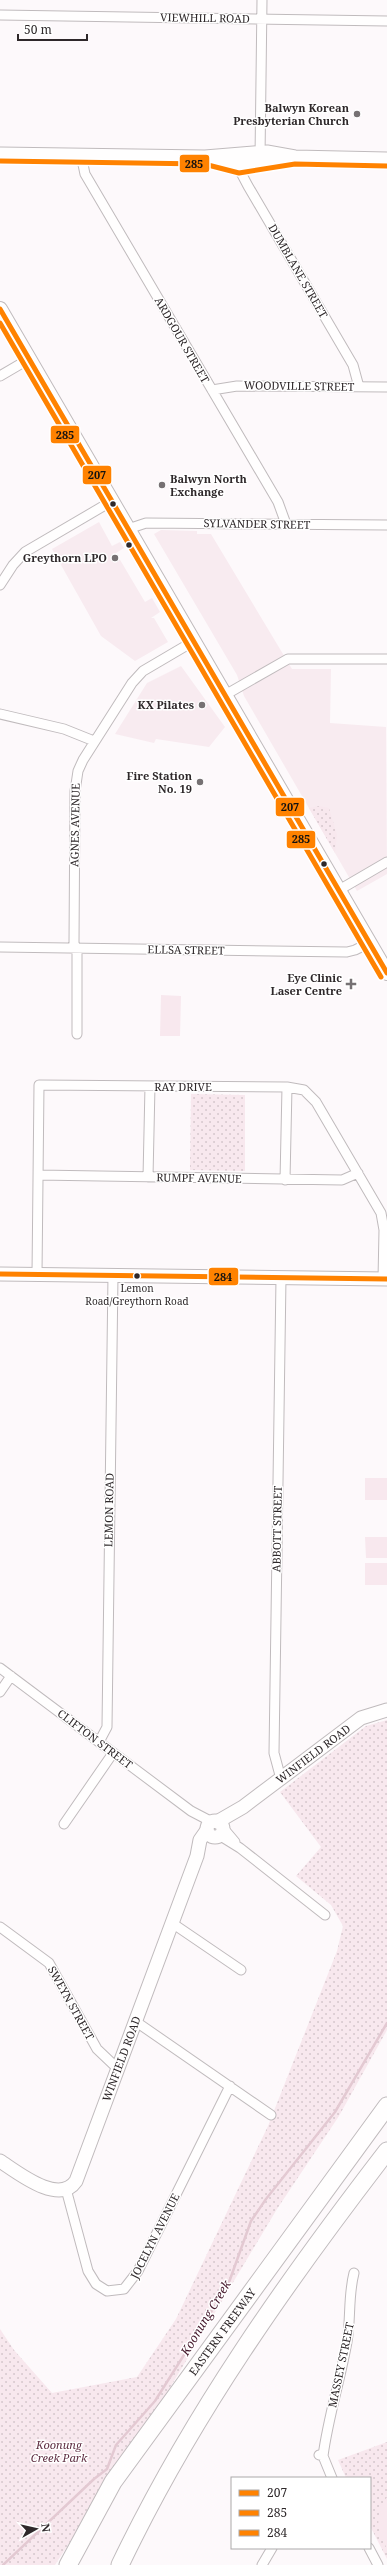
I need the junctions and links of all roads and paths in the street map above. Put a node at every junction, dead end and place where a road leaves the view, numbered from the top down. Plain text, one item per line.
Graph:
1 (262, 0) edge
2 (0, 15) edge
3 (262, 19) junction
4 (387, 21) edge
5 (0, 154) edge
6 (81, 155) junction
7 (260, 157) junction
8 (387, 159) edge
9 (238, 161) junction
10 (0, 309) edge
11 (29, 359) junction
12 (0, 376) edge
13 (359, 387) junction
14 (387, 387) edge
15 (212, 390) junction
16 (112, 501) junction
17 (286, 524) junction
18 (387, 525) edge
19 (128, 529) junction
20 (0, 585) edge
21 (194, 641) junction
22 (387, 660) edge
23 (225, 695) junction
24 (0, 714) edge
25 (94, 741) junction
26 (387, 862) edge
27 (339, 890) junction
28 (369, 943) junction
29 (0, 947) edge
30 (76, 948) junction
31 (387, 973) edge
32 (77, 1034) dead end
33 (150, 1086) junction
34 (286, 1087) junction
35 (358, 1173) junction
36 (38, 1175) junction
37 (148, 1177) junction
38 (285, 1180) junction
39 (0, 1274) edge
40 (36, 1274) junction
41 (113, 1275) junction
42 (281, 1278) junction
43 (385, 1279) edge
44 (0, 1668) edge
45 (11, 1676) junction
46 (0, 1692) edge
47 (387, 1710) edge
48 (99, 1742) junction
49 (113, 1753) junction
50 (281, 1779) junction
51 (64, 1824) dead end
52 (215, 1829) junction
53 (325, 1915) dead end
54 (172, 1923) junction
55 (0, 1927) edge
56 (240, 1970) dead end
57 (136, 2021) junction
58 (118, 2069) junction
59 (230, 2086) junction
60 (387, 2102) edge
61 (387, 2106) edge
62 (271, 2115) dead end
63 (371, 2126) junction
64 (387, 2151) edge
65 (0, 2161) edge
66 (66, 2189) junction
67 (354, 2273) dead end
68 (332, 2477) edge
69 (271, 2549) edge
70 (369, 2549) edge
71 (68, 2565) edge
72 (120, 2565) edge
73 (262, 2565) edge
74 (378, 2565) edge

1 - 3 street
2 - 3 street, VIEWHILL ROAD
3 - 4 street, VIEWHILL ROAD
3 - 7 street
5 - 6 street
6 - 9 street
6 - 15 street, ARDGOUR STREET
7 - 8 street
7 - 9 street
9 - 13 street, DUMBLANE STREET
10 - 11 main road
11 - 12 street
11 - 16 main road
13 - 14 street, WOODVILLE STREET
13 - 15 street, WOODVILLE STREET
15 - 17 street, ARDGOUR STREET
16 - 19 main road
16 - 20 street
17 - 18 street, SYLVANDER STREET
17 - 19 street, SYLVANDER STREET
19 - 21 main road
21 - 23 main road
21 - 25 street, AGNES AVENUE
22 - 23 street
23 - 27 main road
24 - 25 street
25 - 30 street, AGNES AVENUE
26 - 27 street
27 - 28 main road
28 - 30 street, ELLSA STREET
28 - 31 main road
29 - 30 street, ELLSA STREET
30 - 32 street, AGNES AVENUE
33 - 34 street, RAY DRIVE
33 - 36 street, RAY DRIVE
33 - 37 street
34 - 35 street, RAY DRIVE
34 - 38 street
35 - 38 street, RUMPF AVENUE
35 - 43 street, RAY DRIVE
36 - 37 street, RUMPF AVENUE
36 - 40 street, RAY DRIVE
37 - 38 street, RUMPF AVENUE
39 - 40 street
40 - 41 street
41 - 42 street
41 - 48 street, LEMON ROAD
42 - 43 street
42 - 50 street, ABBOTT STREET
44 - 45 street, CLIFTON STREET
45 - 46 street
45 - 48 street, CLIFTON STREET
47 - 50 street, WINFIELD ROAD
48 - 49 street, CLIFTON STREET
49 - 51 street
49 - 52 street, CLIFTON STREET
50 - 52 street, WINFIELD ROAD
52 - 53 street, CLIFTON STREET
52 - 54 street, WINFIELD ROAD
54 - 56 street
54 - 57 street, WINFIELD ROAD
55 - 58 street, SWEYN STREET
57 - 58 street, WINFIELD ROAD
57 - 59 street
58 - 66 street, WINFIELD ROAD
59 - 62 street
59 - 66 street, JOCELYN AVENUE
60 - 63 highway
61 - 63 highway, EASTERN FREEWAY
63 - 71 highway, EASTERN FREEWAY
64 - 72 highway
65 - 66 street
67 - 68 street, MASSEY STREET
69 - 73 street
70 - 74 street

